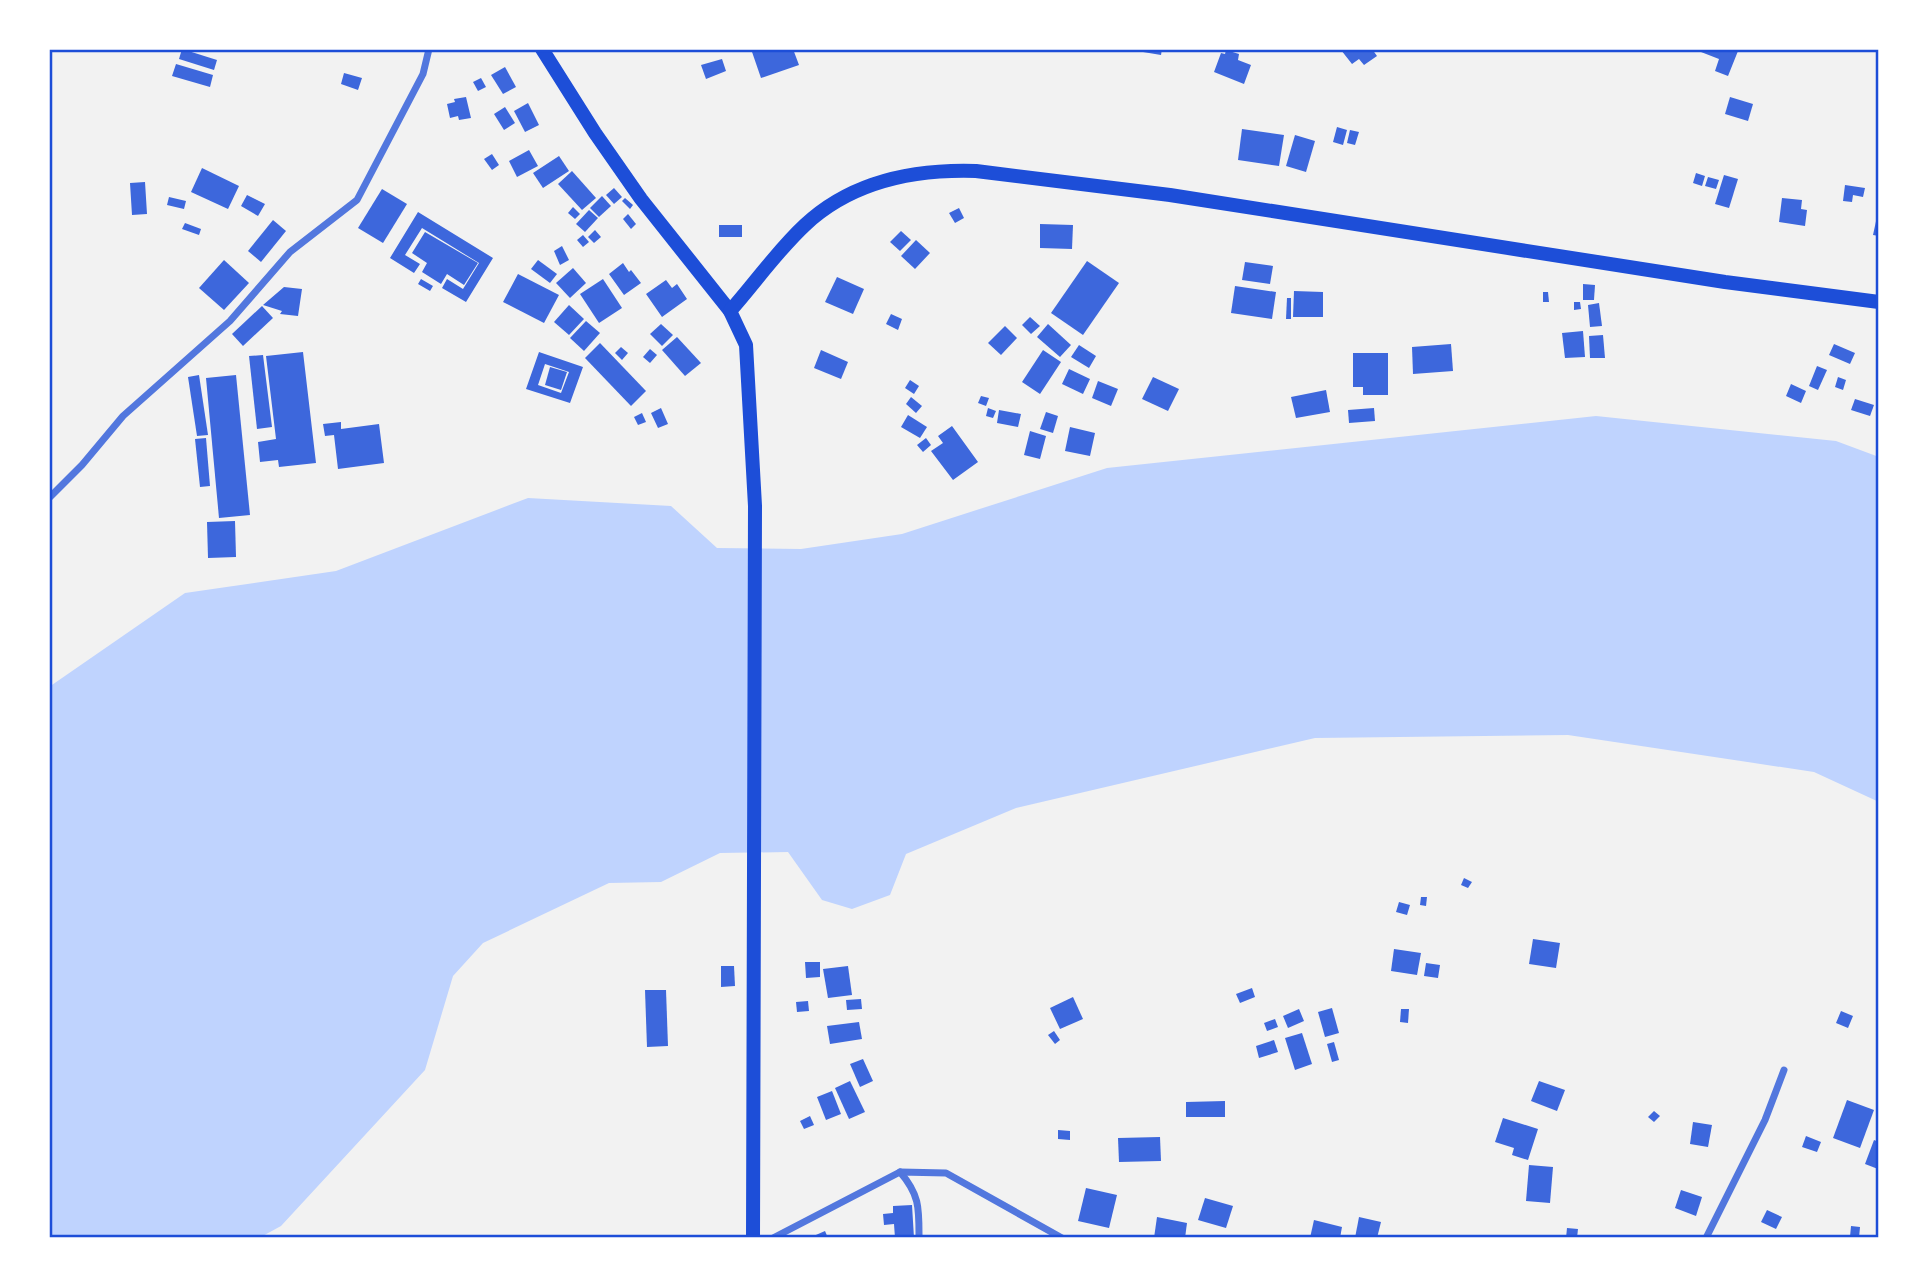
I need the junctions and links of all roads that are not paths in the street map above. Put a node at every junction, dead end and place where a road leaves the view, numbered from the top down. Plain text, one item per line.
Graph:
1 (429, 49) edge
2 (542, 49) edge
3 (1879, 302) edge
4 (730, 311) junction
5 (49, 498) edge
6 (1784, 1070) dead end
7 (900, 1172) junction
8 (753, 1238) edge
9 (773, 1238) edge
10 (919, 1238) edge
11 (1062, 1238) edge
12 (1706, 1238) edge

1 - 5 street
2 - 4 main road
3 - 4 main road
4 - 8 main road
6 - 12 street
7 - 9 street
7 - 10 street
7 - 11 street

